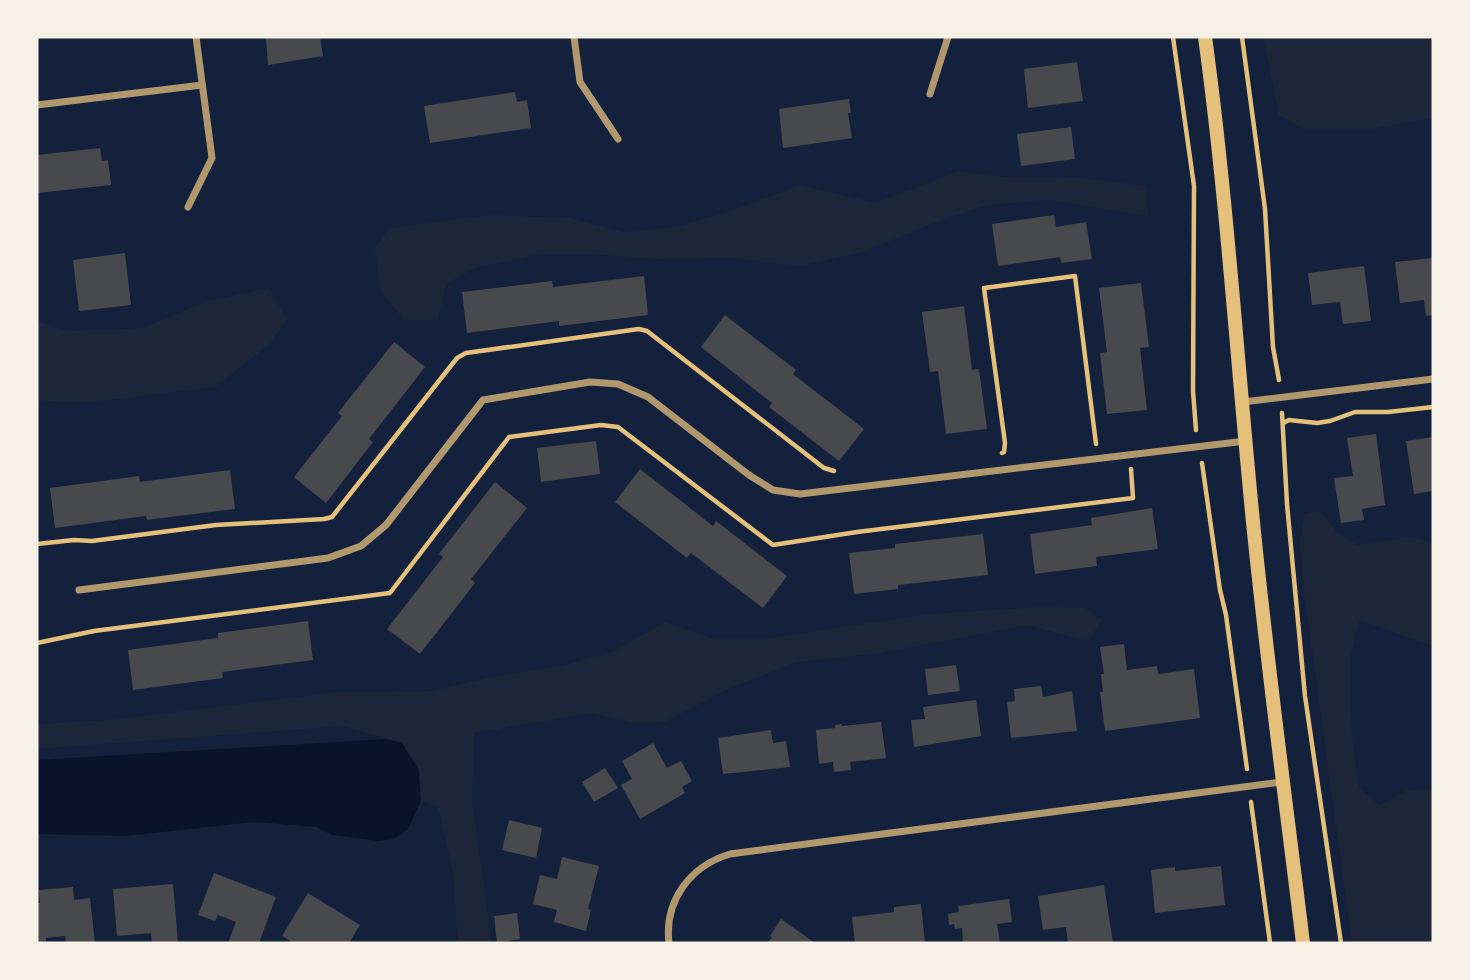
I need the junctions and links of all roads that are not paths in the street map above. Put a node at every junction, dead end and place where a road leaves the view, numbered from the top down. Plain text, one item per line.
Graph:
1 (196, 37) edge
2 (574, 37) edge
3 (948, 37) edge
4 (1205, 37) edge
5 (202, 85) junction
6 (930, 94) dead end
7 (37, 105) edge
8 (618, 139) dead end
9 (188, 207) dead end
10 (1433, 379) edge
11 (1243, 402) junction
12 (1246, 441) junction
13 (79, 590) dead end
14 (1281, 782) junction
15 (669, 943) edge
16 (1303, 943) edge

1 - 5 street
2 - 8 street
3 - 6 street
4 - 11 main road
5 - 7 street
5 - 9 street
10 - 11 street
11 - 12 main road
12 - 13 street
12 - 14 main road
14 - 15 street
14 - 16 main road

